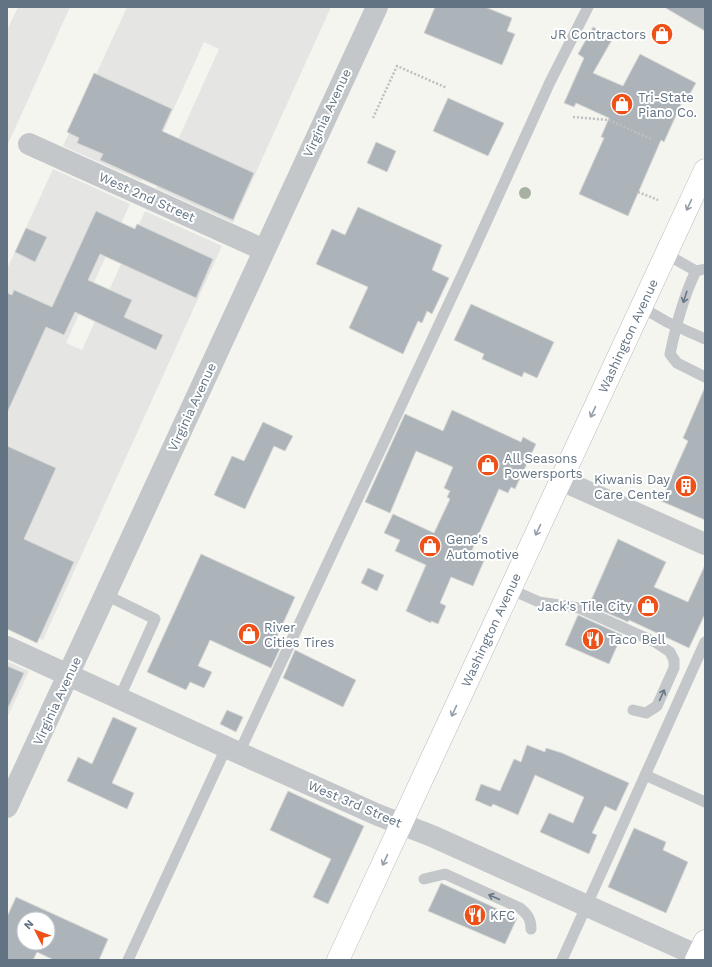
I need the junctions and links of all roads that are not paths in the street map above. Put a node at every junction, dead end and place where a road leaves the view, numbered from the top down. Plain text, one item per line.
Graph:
1 (377, 7) edge
2 (588, 7) edge
3 (29, 144) dead end
4 (705, 170) edge
5 (264, 250) junction
6 (666, 254) junction
7 (701, 270) edge
8 (641, 307) junction
9 (676, 325) junction
10 (705, 339) edge
11 (705, 377) edge
12 (561, 480) junction
13 (705, 544) edge
14 (510, 589) junction
15 (106, 595) junction
16 (705, 642) edge
17 (7, 647) edge
18 (69, 675) junction
19 (119, 699) junction
20 (633, 710) dead end
21 (233, 751) junction
22 (645, 776) junction
23 (705, 802) edge
24 (7, 807) edge
25 (402, 824) junction
26 (424, 879) dead end
27 (587, 905) junction
28 (531, 929) dead end
29 (701, 954) edge
30 (128, 960) edge
31 (338, 960) edge
32 (562, 960) edge

1 - 5 street, Virginia Avenue
2 - 21 lane
3 - 5 street, West 2nd Street
4 -> 6 main road, Washington Avenue
5 - 15 street, Virginia Avenue
6 - 7 lane
6 - 8 main road, Washington Avenue
7 -> 9 lane
8 - 9 lane
8 -> 12 main road, Washington Avenue
9 - 10 lane
9 - 11 lane
12 - 13 street
12 -> 14 main road, Washington Avenue
20 -> 14 lane
14 -> 25 main road, Washington Avenue
15 - 18 street, Virginia Avenue
15 - 19 lane
16 - 22 lane
17 - 18 street, West 3rd Street
18 - 19 street, West 3rd Street
18 - 24 street, Virginia Avenue
19 - 21 street, West 3rd Street
21 - 25 street, West 3rd Street
21 - 30 lane
22 - 23 lane
22 - 27 lane
25 - 27 street, West 3rd Street
25 -> 31 main road, Washington Avenue
28 -> 26 lane
27 - 29 street, West 3rd Street
27 - 32 lane

